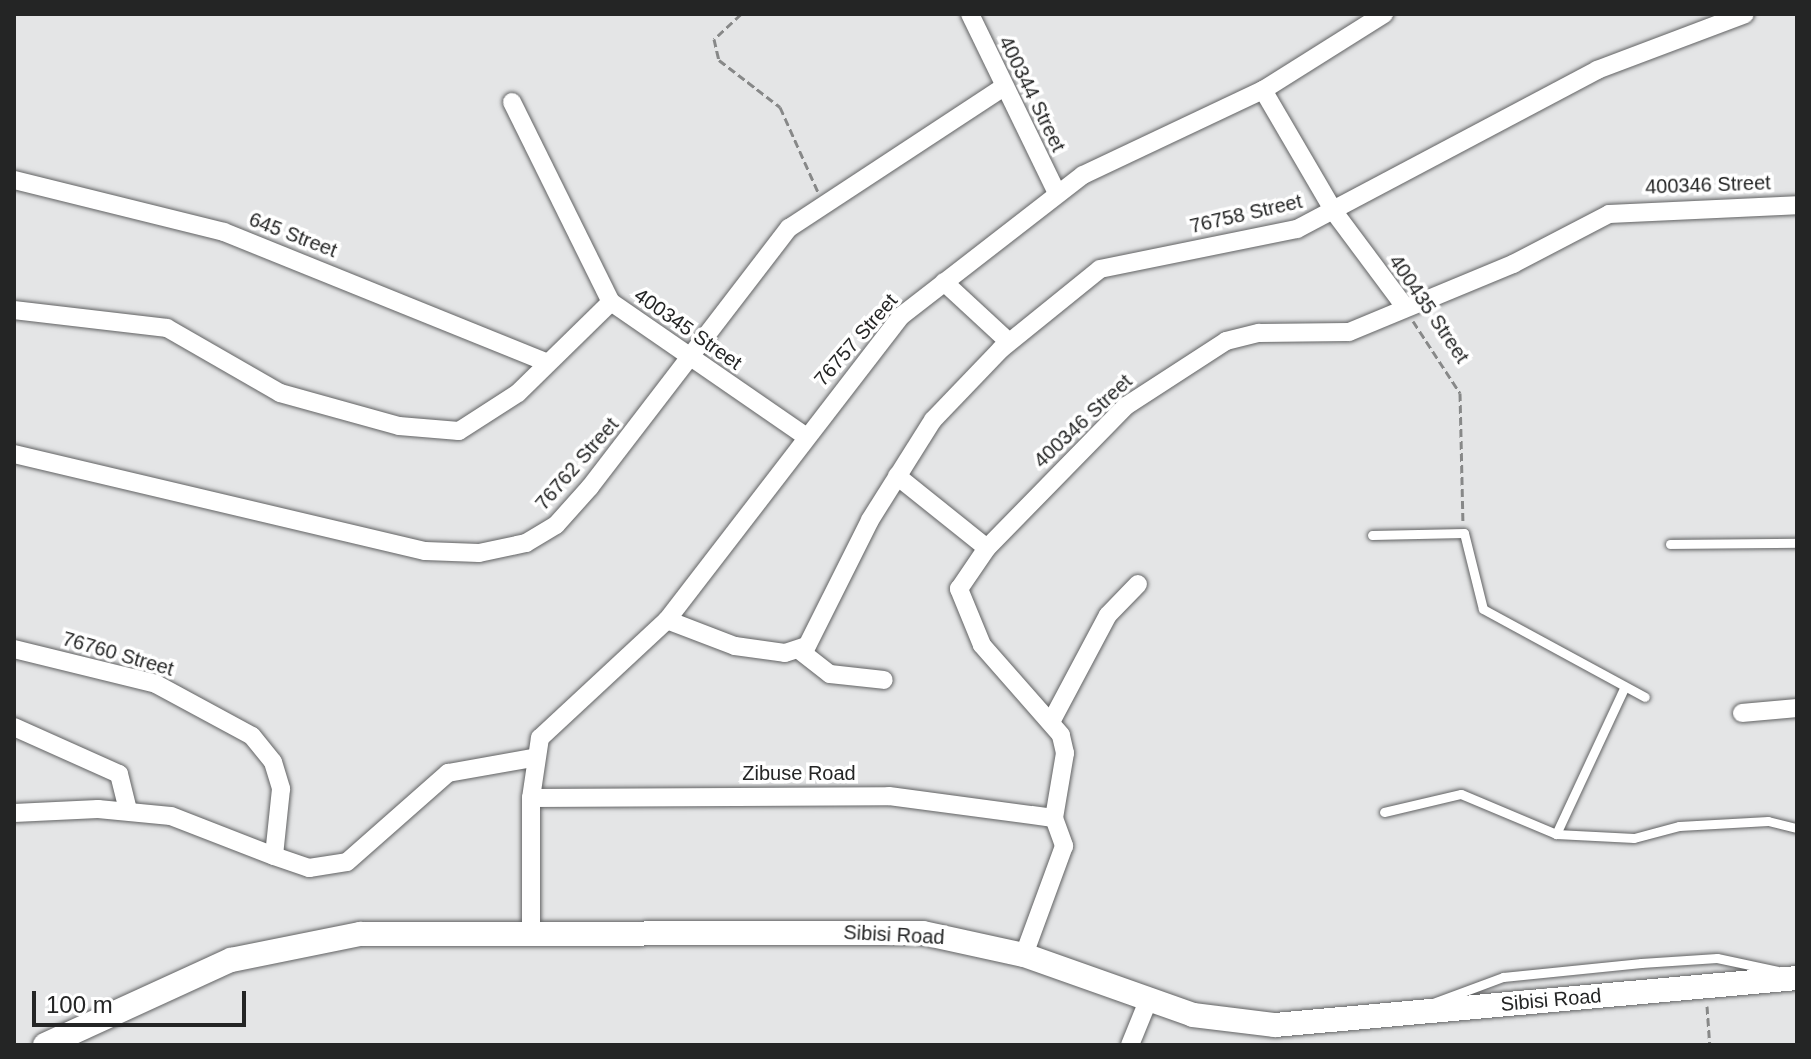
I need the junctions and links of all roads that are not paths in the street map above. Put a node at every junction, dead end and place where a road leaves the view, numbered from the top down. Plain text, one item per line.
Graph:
1 (970, 14) edge
2 (1384, 14) edge
3 (1745, 14) edge
4 (1001, 89) junction
5 (1263, 90) junction
6 (512, 102) dead end
7 (14, 180) edge
8 (1057, 193) junction
9 (1797, 205) edge
10 (1335, 213) junction
11 (944, 282) junction
12 (611, 302) junction
13 (1405, 307) junction
14 (14, 310) edge
15 (1009, 342) junction
16 (692, 358) junction
17 (545, 362) junction
18 (805, 436) junction
19 (14, 454) edge
20 (897, 476) junction
21 (1372, 535) dead end
22 (1797, 543) edge
23 (1670, 544) dead end
24 (987, 548) junction
25 (1138, 584) dead end
26 (667, 620) junction
27 (14, 649) edge
28 (799, 650) junction
29 (884, 680) dead end
30 (1623, 690) junction
31 (1645, 697) dead end
32 (1797, 708) edge
33 (1742, 713) dead end
34 (1051, 722) junction
35 (14, 727) edge
36 (532, 758) junction
37 (531, 798) junction
38 (128, 811) junction
39 (1384, 812) dead end
40 (14, 813) edge
41 (1054, 818) junction
42 (1797, 828) edge
43 (1556, 834) junction
44 (274, 856) junction
45 (531, 934) junction
46 (1024, 955) junction
47 (1797, 977) edge
48 (1148, 1001) junction
49 (1416, 1014) junction
50 (45, 1045) edge
51 (1130, 1045) edge

1 - 4 street, 400344 Street
2 - 5 street, 76757 Street
3 - 10 street, 76758 Street
4 - 8 street, 400344 Street
4 - 16 street, 76762 Street
5 - 8 street, 76757 Street
5 - 10 street, 400435 Street
6 - 12 street, 400345 Street
7 - 17 street, 645 Street
8 - 11 street, 76757 Street
9 - 13 street, 400346 Street
10 - 13 street, 400435 Street
10 - 15 street, 76758 Street
11 - 15 street
11 - 18 street, 76757 Street
12 - 16 street, 400345 Street
12 - 17 street
13 - 24 street, 400346 Street
14 - 17 street
15 - 20 street, 76758 Street
16 - 18 street, 400345 Street
16 - 19 street, 76762 Street
18 - 26 street, 76757 Street
20 - 24 street
20 - 28 street, 76758 Street
21 - 30 lane
22 - 23 lane
24 - 34 street, 400346 Street
25 - 34 street
26 - 28 street
26 - 36 street, 76757 Street
27 - 44 street, 76760 Street
28 - 29 street
30 - 31 lane
30 - 43 lane
32 - 33 street
34 - 41 street, 400346 Street
35 - 38 street
36 - 37 street
36 - 44 street
37 - 41 street, Zibuse Road
37 - 45 street
38 - 40 street
38 - 44 street
39 - 43 lane
41 - 46 street
42 - 43 lane
45 - 46 street, Sibisi Road
45 - 50 street, Sibisi Road
46 - 48 street, Sibisi Road
47 - 49 street, Sibisi Road
47 - 49 lane
48 - 49 street, Sibisi Road
48 - 51 street

